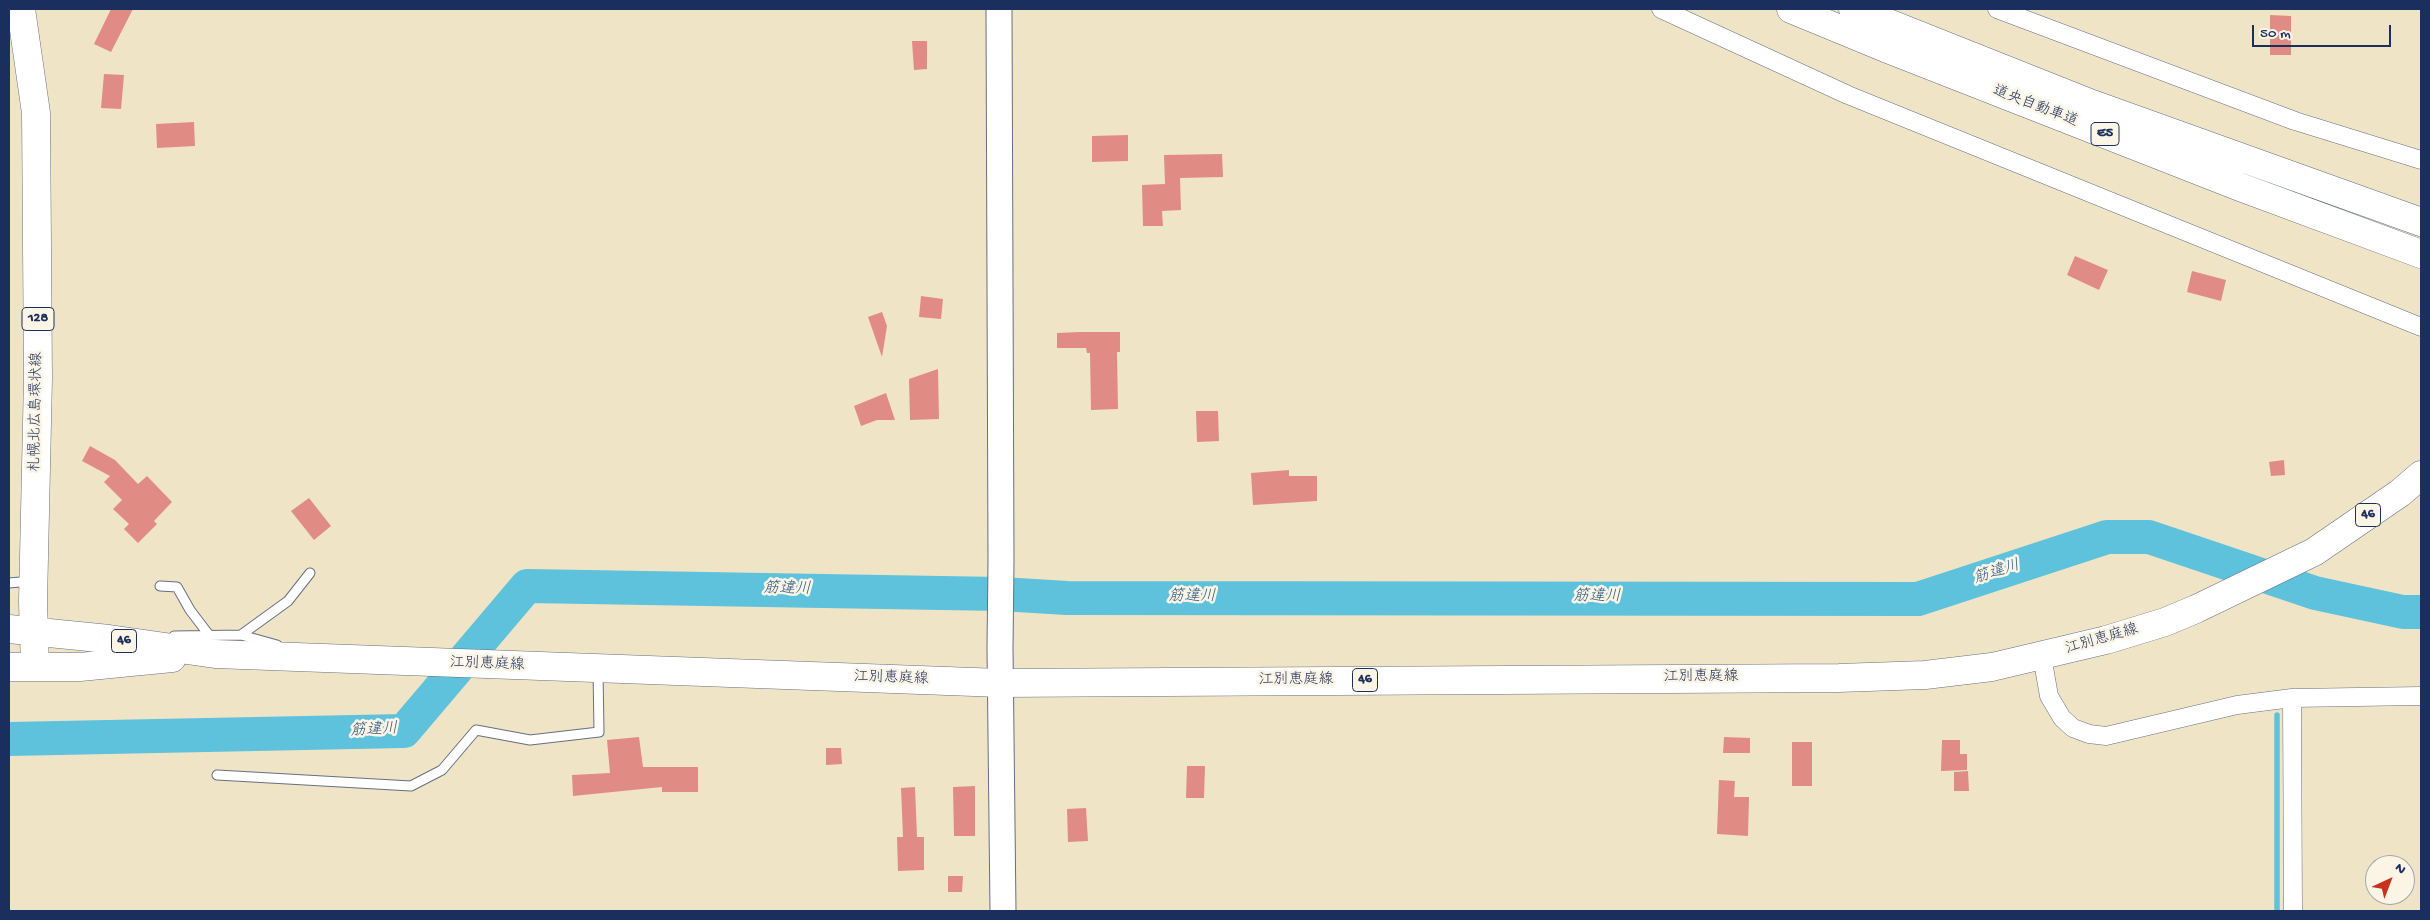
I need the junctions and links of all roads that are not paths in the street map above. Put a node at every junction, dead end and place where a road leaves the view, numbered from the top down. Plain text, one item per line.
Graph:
1 (21, 9) edge
2 (999, 9) edge
3 (1661, 9) edge
4 (1791, 9) edge
5 (1853, 9) edge
6 (1997, 9) edge
7 (2421, 160) edge
8 (2421, 222) edge
9 (2421, 254) edge
10 (2421, 327) edge
11 (2421, 476) edge
12 (310, 573) dead end
13 (21, 582) edge
14 (160, 586) dead end
15 (21, 630) edge
16 (241, 635) junction
17 (212, 644) junction
18 (2042, 656) junction
19 (326, 659) junction
20 (22, 667) edge
21 (598, 669) junction
22 (1000, 683) junction
23 (2421, 696) edge
24 (2292, 698) junction
25 (217, 775) dead end
26 (1003, 911) edge
27 (2293, 911) edge

1 - 13 main road, 札幌北広島環状線 / 128
2 - 22 street
3 - 10 street
4 - 9 main road, 道央自動車道 / E5
5 - 8 main road, 道央自動車道 / E5
6 - 7 street
11 - 18 main road, 江別恵庭線 / 46
12 - 16 lane
13 - 15 main road, 札幌北広島環状線 / 128
14 - 17 lane
15 - 17 main road, 江別恵庭線 / 46
15 - 20 main road, 札幌北広島環状線 / 128
16 - 17 lane
16 - 19 lane
17 - 19 main road, 江別恵庭線 / 46
17 - 20 main road, 江別恵庭線 / 46
18 - 22 main road, 江別恵庭線 / 46
18 - 24 street
19 - 21 main road, 江別恵庭線 / 46
21 - 22 main road, 江別恵庭線 / 46
21 - 25 lane
22 - 26 street
23 - 24 street
24 - 27 street

